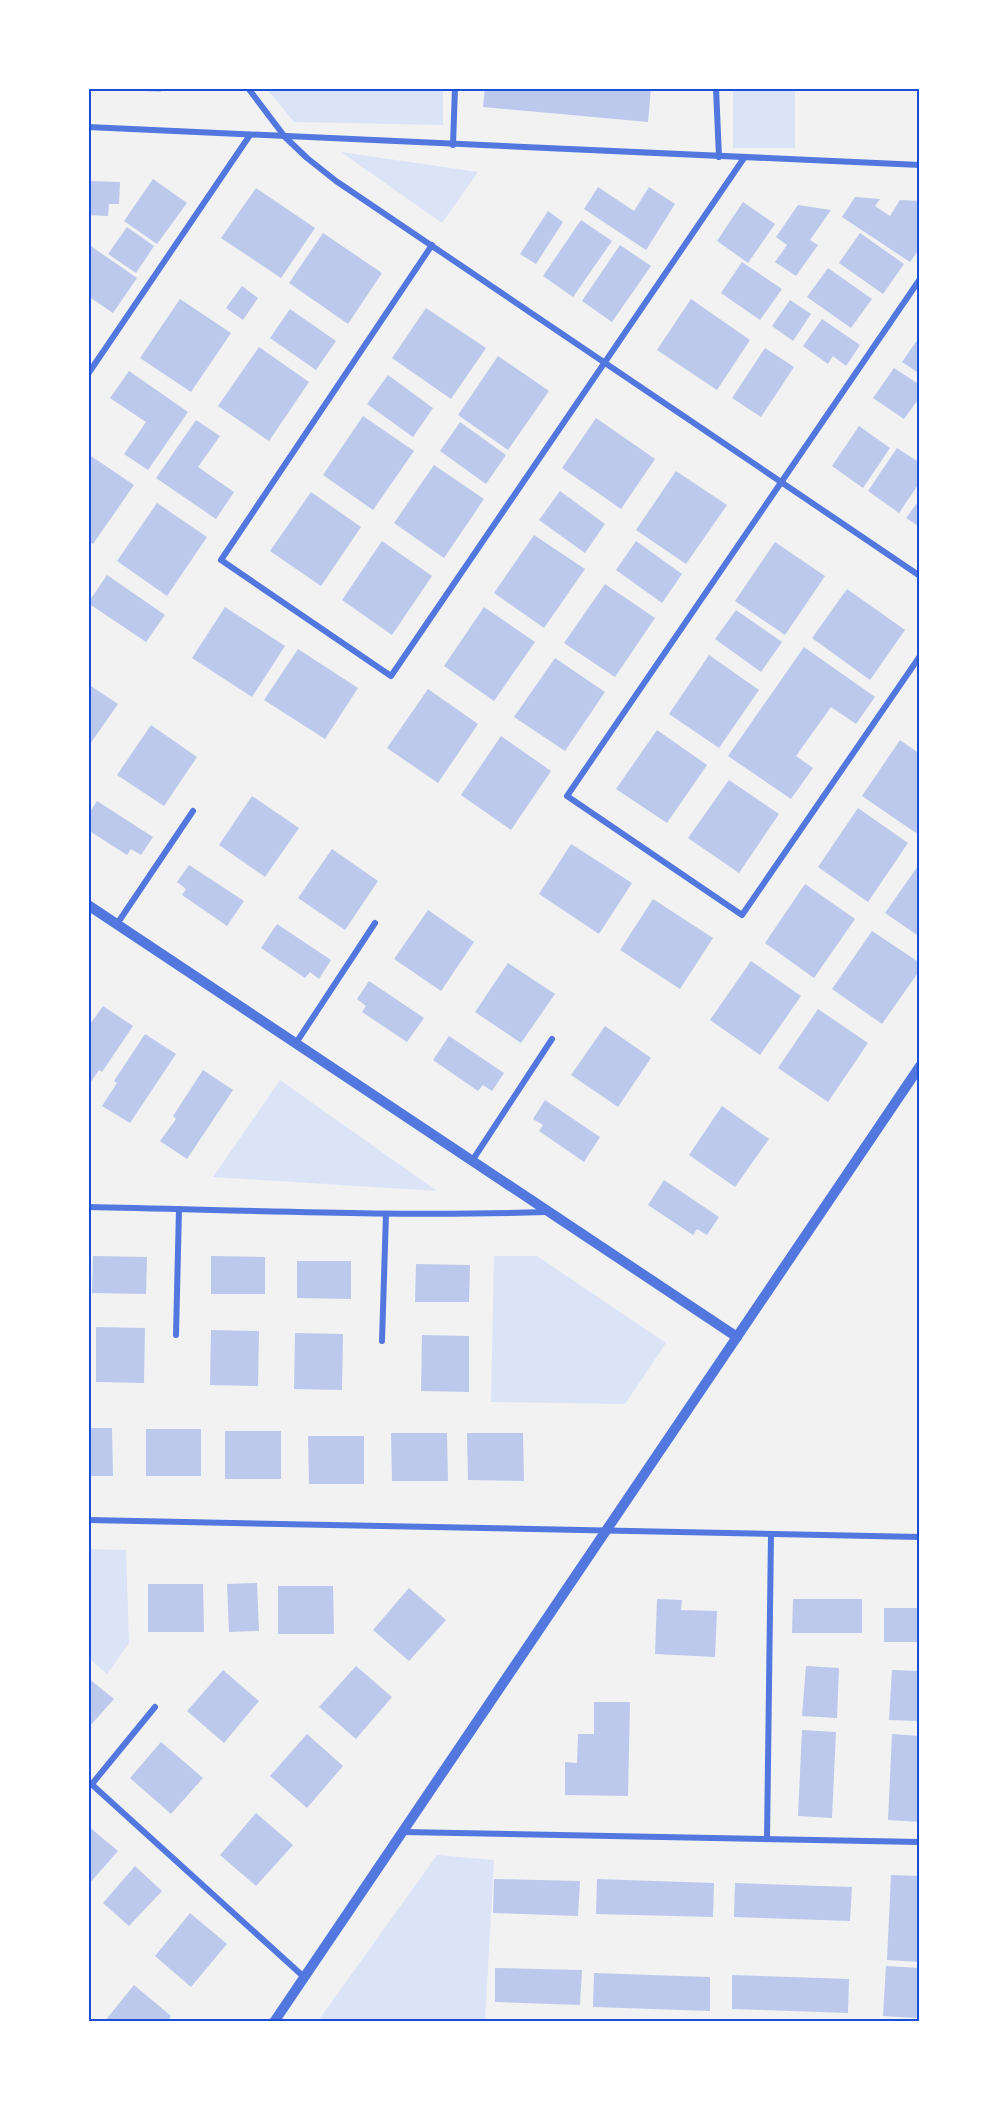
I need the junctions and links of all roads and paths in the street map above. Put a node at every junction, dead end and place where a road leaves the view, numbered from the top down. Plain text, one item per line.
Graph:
1 (248, 88) edge
2 (455, 88) edge
3 (716, 88) edge
4 (88, 127) edge
5 (250, 135) junction
6 (285, 137) junction
7 (453, 145) junction
8 (719, 157) junction
9 (744, 158) junction
10 (920, 165) edge
11 (432, 245) junction
12 (920, 279) edge
13 (605, 363) junction
14 (88, 374) edge
15 (781, 482) junction
16 (920, 576) edge
17 (920, 656) edge
18 (193, 811) dead end
19 (88, 904) edge
20 (375, 923) dead end
21 (117, 924) junction
22 (552, 1039) dead end
23 (296, 1043) junction
24 (920, 1066) edge
25 (472, 1161) junction
26 (88, 1207) edge
27 (179, 1209) junction
28 (550, 1212) junction
29 (386, 1214) junction
30 (176, 1335) dead end
31 (737, 1337) junction
32 (382, 1341) dead end
33 (88, 1520) edge
34 (605, 1531) junction
35 (771, 1534) junction
36 (920, 1537) edge
37 (155, 1707) dead end
38 (90, 1782) edge
39 (402, 1832) junction
40 (767, 1839) junction
41 (920, 1842) edge
42 (304, 1977) junction
43 (274, 2022) edge

1 - 6 street
2 - 7 street
3 - 8 street
4 - 5 street
5 - 6 street
5 - 14 street
6 - 7 street
6 - 11 street
7 - 8 street
8 - 9 street
9 - 10 street
9 - 13 street
11 - 13 street
11 - 13 street
12 - 15 street
13 - 15 street
15 - 16 street
15 - 17 street
18 - 21 street
19 - 21 street
20 - 23 street
21 - 23 street
22 - 25 street
23 - 25 street
24 - 31 street
25 - 28 street
26 - 27 street
27 - 29 street
27 - 30 street
28 - 29 street
28 - 31 street
29 - 32 street
31 - 34 street
33 - 34 street
34 - 35 street
34 - 39 street
35 - 36 street
35 - 40 street
37 - 38 street
38 - 42 street
39 - 40 street
39 - 42 street
40 - 41 street
42 - 43 street

